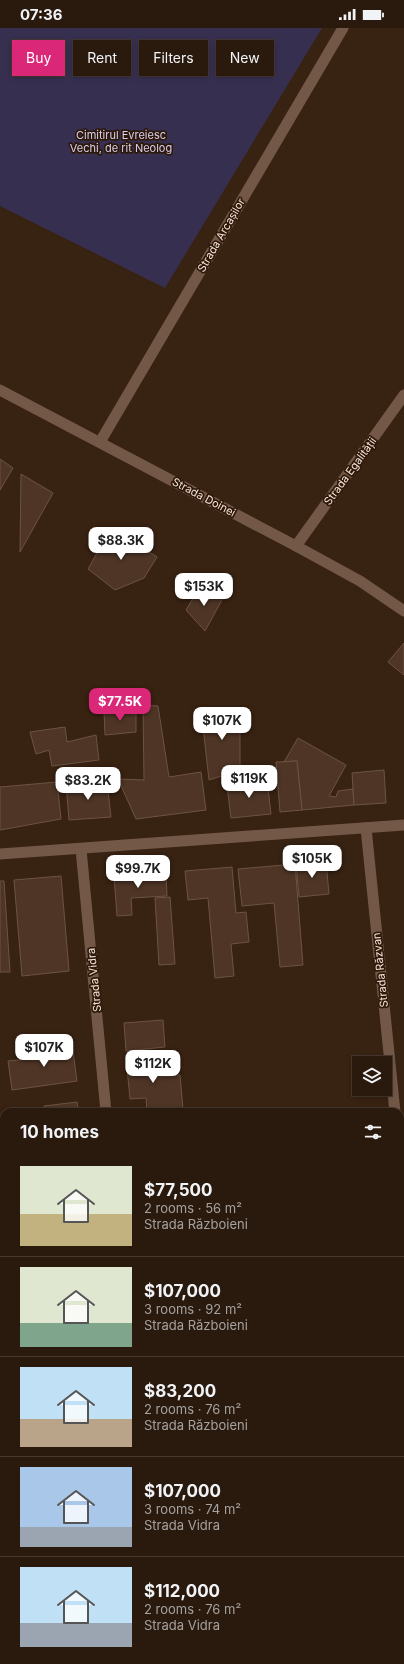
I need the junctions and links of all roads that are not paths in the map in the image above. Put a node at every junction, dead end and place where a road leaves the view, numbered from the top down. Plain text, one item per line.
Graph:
1 (343, 28) edge
2 (0, 390) edge
3 (404, 395) edge
4 (100, 442) junction
5 (296, 546) junction
6 (404, 611) edge
7 (404, 825) edge
8 (366, 828) junction
9 (81, 849) junction
10 (0, 854) edge
11 (106, 1108) edge
12 (395, 1108) edge

1 - 4 street, Strada Arcașilor
2 - 4 street, Strada Doinei
3 - 5 street, Strada Egalității
4 - 5 street, Strada Doinei
5 - 6 street, Strada Doinei
7 - 8 street
8 - 9 street
8 - 12 street, Strada Răzvan
9 - 10 street
9 - 11 street, Strada Vidra

